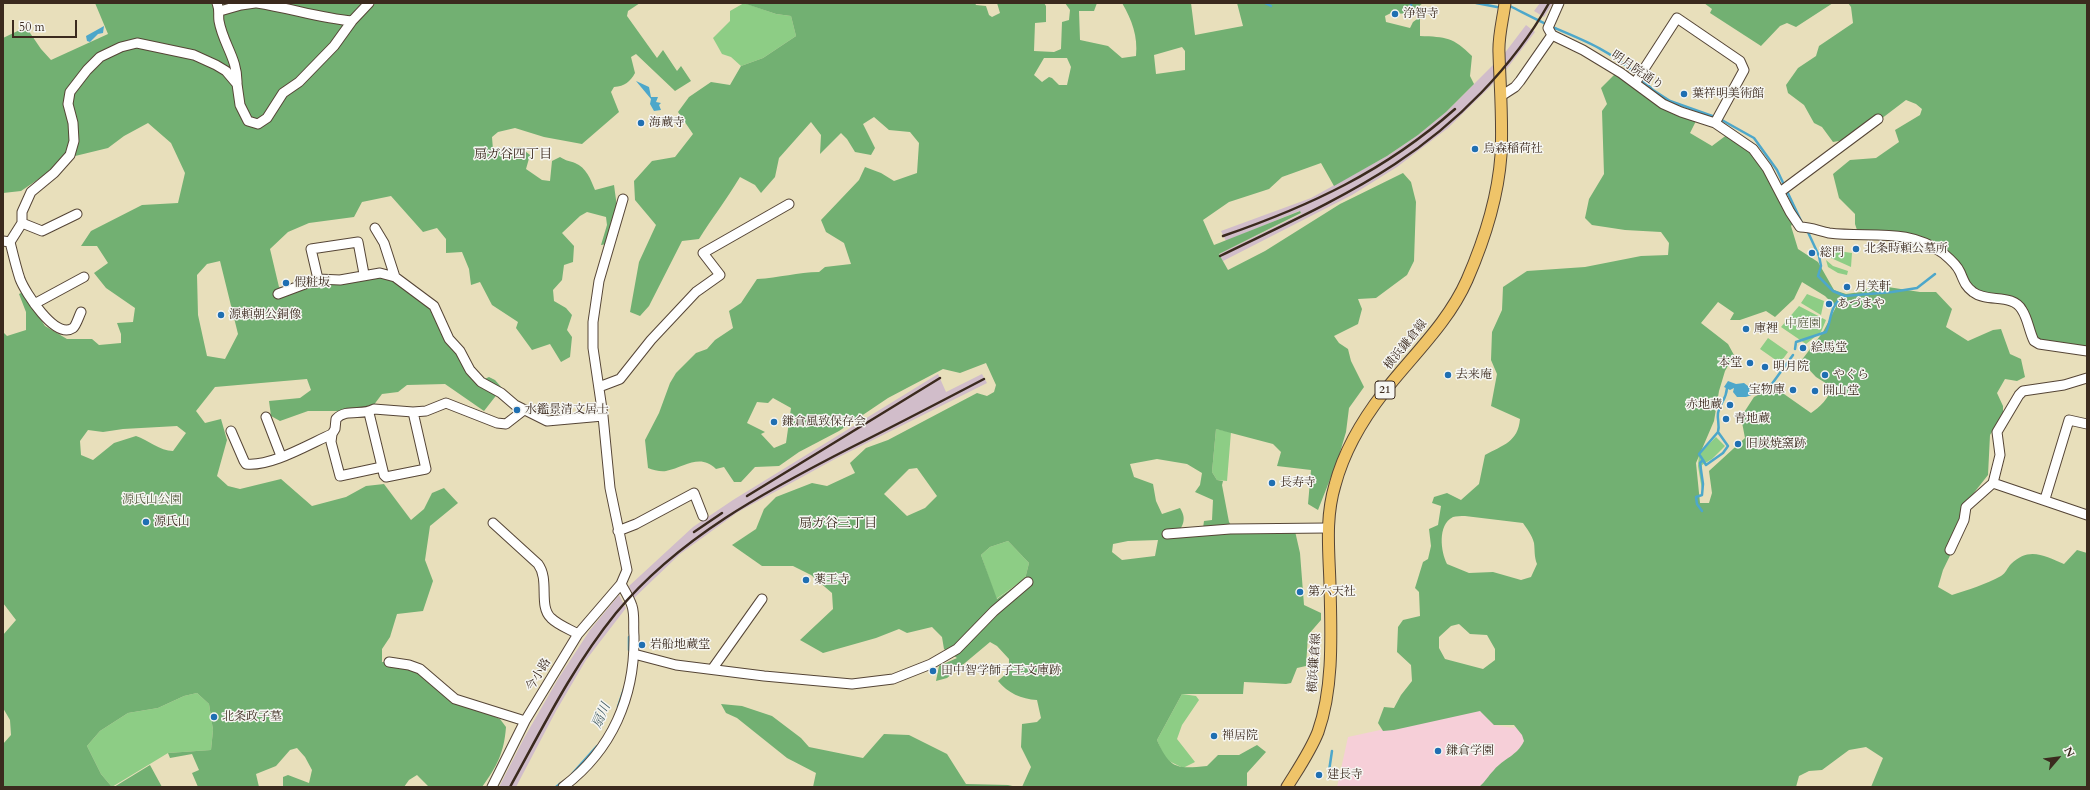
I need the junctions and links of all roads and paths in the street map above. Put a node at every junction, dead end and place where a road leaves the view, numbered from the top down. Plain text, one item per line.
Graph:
1 (256, 3) edge
2 (369, 3) edge
3 (1505, 3) edge
4 (1559, 3) edge
5 (219, 7) edge
6 (352, 21) junction
7 (1550, 28) junction
8 (1638, 78) junction
9 (237, 84) junction
10 (1501, 96) junction
11 (1878, 119) dead end
12 (1717, 120) junction
13 (1785, 189) junction
14 (623, 199) dead end
15 (789, 204) dead end
16 (77, 214) dead end
17 (22, 223) junction
18 (375, 228) dead end
19 (7, 241) edge
20 (364, 274) junction
21 (395, 277) junction
22 (84, 278) dead end
23 (318, 279) junction
24 (278, 294) dead end
25 (36, 303) junction
26 (81, 312) dead end
27 (2087, 352) edge
28 (2087, 378) edge
29 (600, 387) junction
30 (524, 410) junction
31 (413, 412) junction
32 (369, 413) junction
33 (603, 416) junction
34 (266, 417) dead end
35 (2087, 424) edge
36 (231, 432) dead end
37 (332, 434) junction
38 (281, 456) junction
39 (382, 467) junction
40 (1993, 483) junction
41 (2045, 500) junction
42 (2087, 515) edge
43 (703, 516) dead end
44 (493, 523) dead end
45 (1327, 528) junction
46 (618, 531) junction
47 (1167, 534) dead end
48 (1950, 550) dead end
49 (1028, 582) dead end
50 (621, 584) junction
51 (762, 599) dead end
52 (578, 634) junction
53 (634, 654) junction
54 (389, 662) dead end
55 (714, 668) junction
56 (525, 721) junction
57 (492, 787) edge
58 (563, 787) edge
59 (1287, 787) edge

1 - 5 street
1 - 6 street
2 - 6 street
3 - 10 main road, 横浜鎌倉線 / 21
4 - 7 street
5 - 9 street
6 - 9 street
7 - 8 street, 明月院通り
7 - 10 street
8 - 12 street, 明月院通り
8 - 12 street
9 - 17 street
10 - 45 main road, 横浜鎌倉線 / 21
11 - 13 street
12 - 13 street, 明月院通り
13 - 27 street, 明月院通り
14 - 29 street
15 - 29 street
16 - 17 street
17 - 19 street
18 - 21 street
19 - 25 street
20 - 21 street
20 - 23 street
20 - 23 street
21 - 30 street
22 - 25 street
23 - 24 street
25 - 26 street
28 - 40 street
29 - 33 street
30 - 31 street
30 - 33 street
31 - 32 street
31 - 39 street
32 - 37 street
32 - 39 street
33 - 46 street
34 - 38 street
35 - 41 street
36 - 38 street
37 - 38 street
37 - 39 street
40 - 41 street
40 - 48 street
41 - 42 street
43 - 46 street
44 - 52 street
45 - 47 street
45 - 59 main road, 横浜鎌倉線 / 21
46 - 50 street
49 - 55 street
50 - 52 street, 今小路
50 - 53 street
51 - 55 street
52 - 56 street, 今小路
53 - 55 street
53 - 58 street
54 - 56 street
56 - 57 street, 今小路

